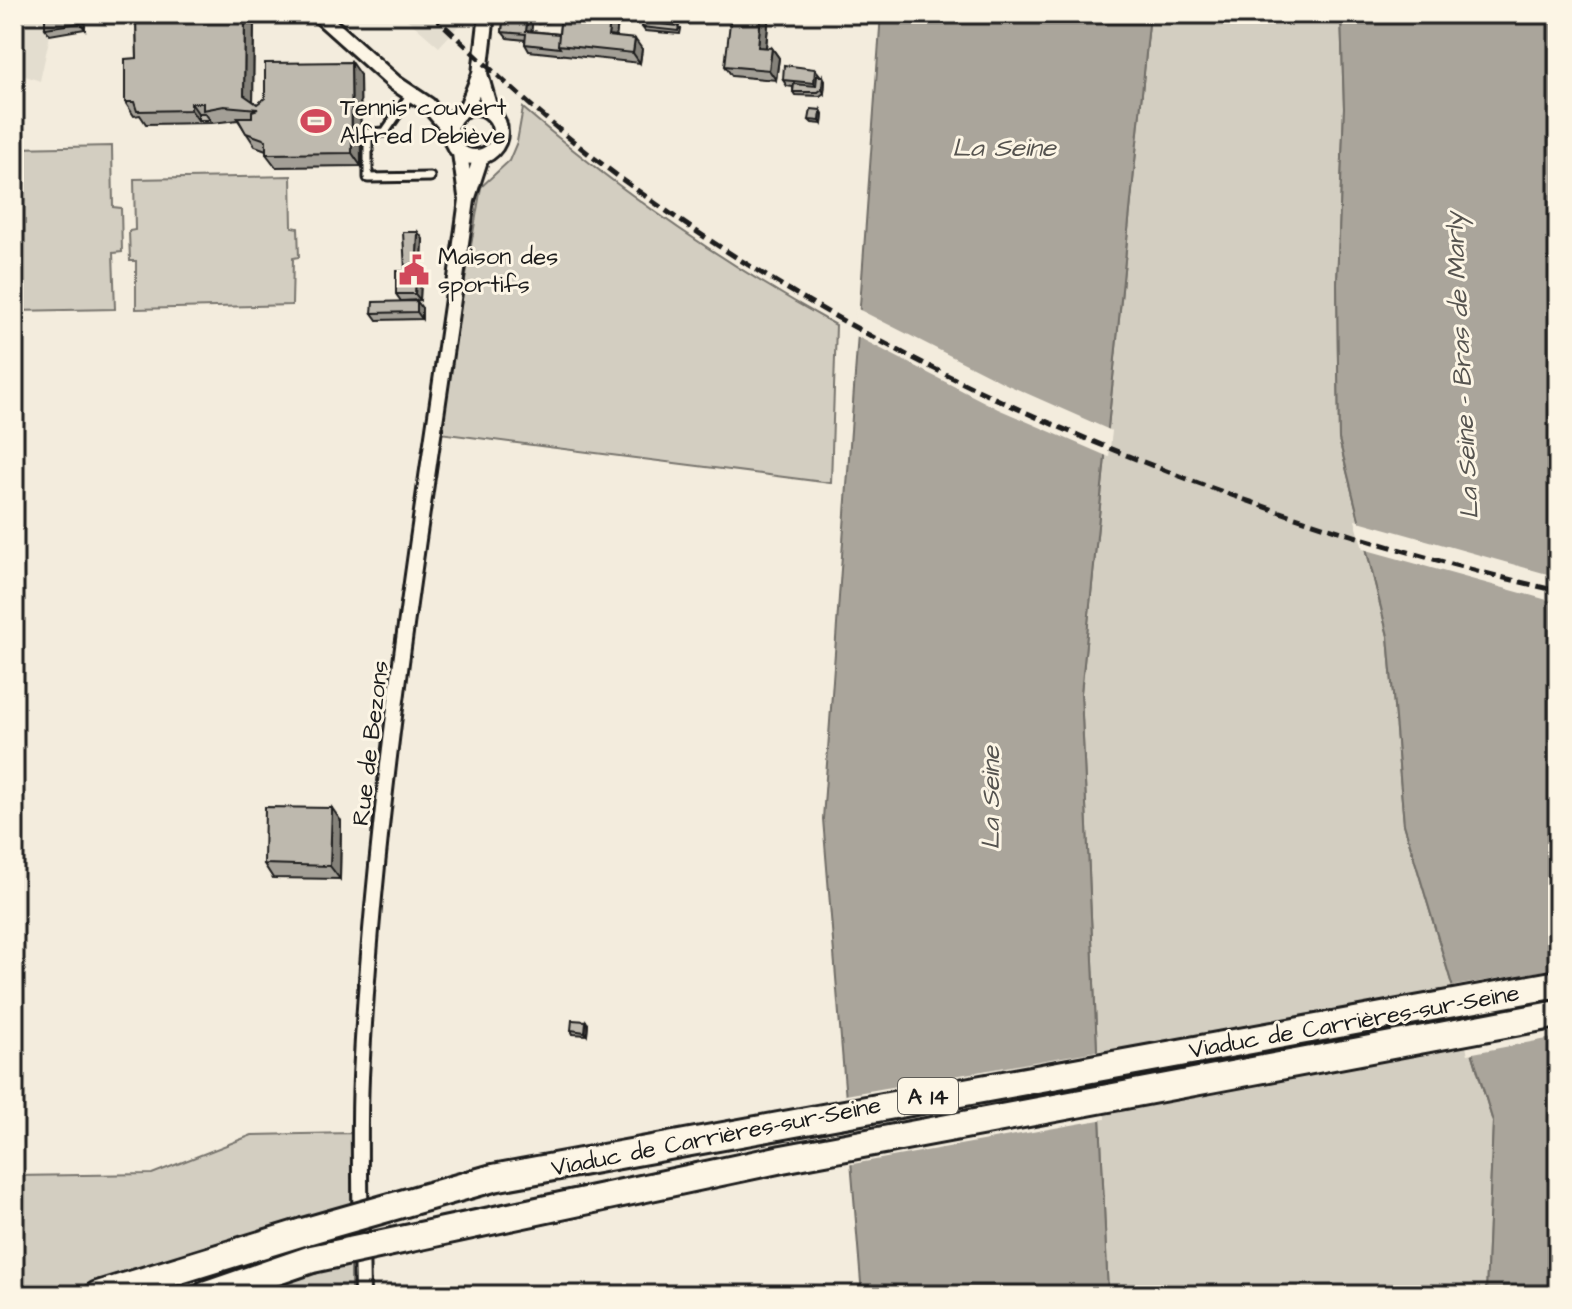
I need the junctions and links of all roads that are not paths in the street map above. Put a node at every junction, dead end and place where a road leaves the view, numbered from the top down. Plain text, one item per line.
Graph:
1 (318, 14) edge
2 (487, 14) edge
3 (480, 74) junction
4 (411, 94) junction
5 (428, 105) junction
6 (462, 111) junction
7 (491, 113) junction
8 (450, 130) junction
9 (460, 153) junction
10 (481, 157) junction
11 (430, 177) dead end
12 (467, 200) junction
13 (1558, 984) edge
14 (1558, 1014) edge
15 (98, 1295) edge
16 (207, 1295) edge
17 (362, 1295) edge

1 - 4 street
2 - 3 street, Rue de Bezons
3 - 6 street, Rue de Bezons
3 - 7 street, Rue de Bezons
4 - 5 street
4 - 11 lane
5 - 6 street
5 - 8 street
6 - 7 street
6 - 8 street, Rue de Bezons
7 - 10 street, Rue de Bezons
8 - 9 street, Rue de Bezons
9 - 10 street
9 - 12 street, Rue de Bezons
10 - 12 street, Rue de Bezons
12 - 17 street, Rue de Bezons
13 - 15 highway, Viaduc de Carrières-sur-Seine / A 14, bridge
14 - 16 highway, Viaduc de Carrières-sur-Seine / A 14, bridge

